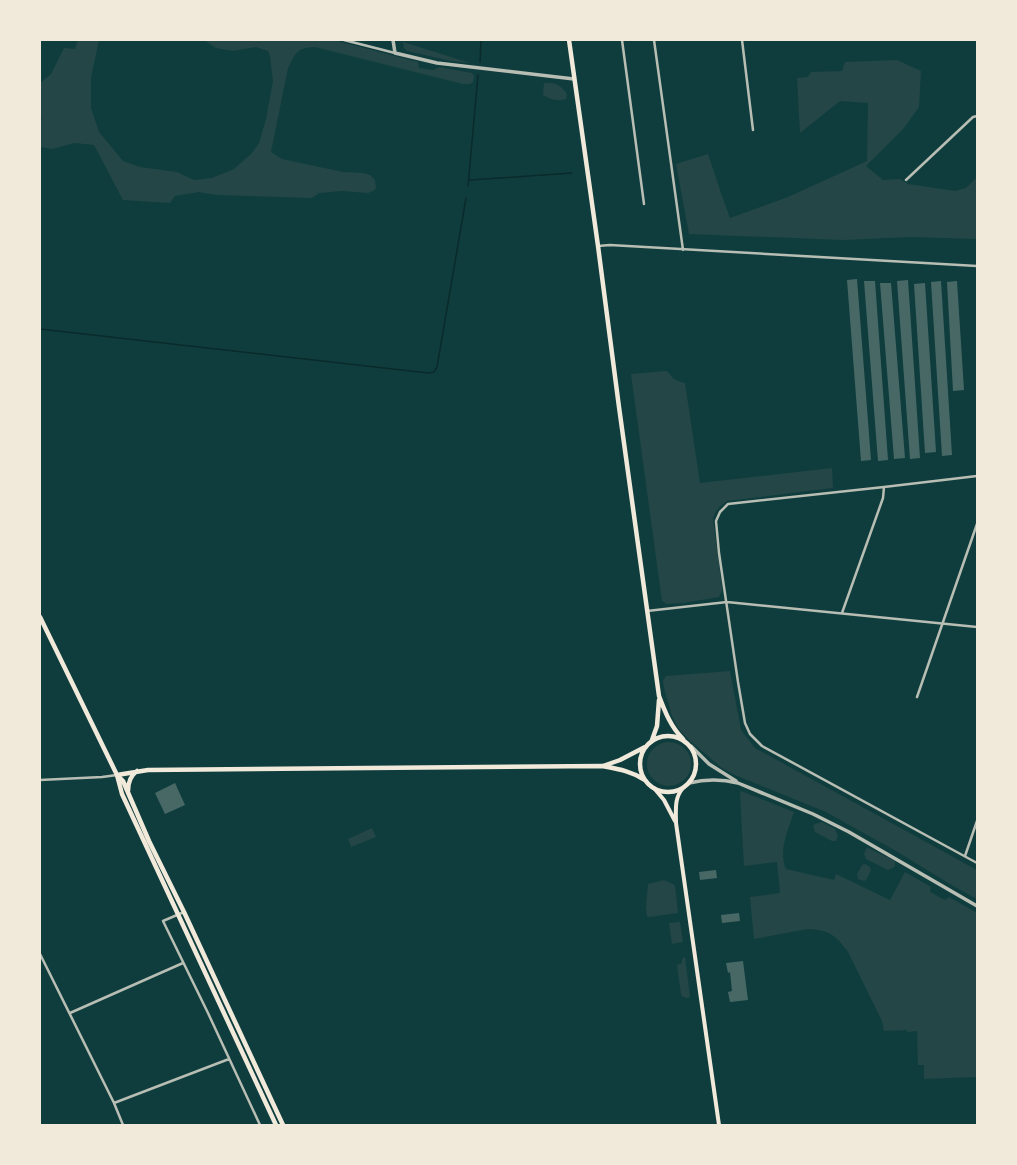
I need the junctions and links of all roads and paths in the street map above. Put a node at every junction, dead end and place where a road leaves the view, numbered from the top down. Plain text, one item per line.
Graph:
1 (344, 40) edge
2 (393, 40) edge
3 (569, 40) edge
4 (622, 40) edge
5 (654, 40) edge
6 (742, 40) edge
7 (394, 53) junction
8 (574, 79) junction
9 (977, 116) edge
10 (753, 130) dead end
11 (906, 180) dead end
12 (644, 204) dead end
13 (598, 246) junction
14 (683, 250) junction
15 (977, 266) edge
16 (977, 476) edge
17 (884, 487) junction
18 (977, 524) edge
19 (727, 602) junction
20 (647, 610) junction
21 (842, 613) junction
22 (40, 617) edge
23 (942, 624) junction
24 (977, 627) edge
25 (660, 696) junction
26 (917, 697) dead end
27 (683, 739) junction
28 (652, 740) junction
29 (691, 746) junction
30 (645, 747) junction
31 (602, 766) junction
32 (139, 771) junction
33 (117, 775) junction
34 (40, 780) edge
35 (645, 780) junction
36 (689, 783) junction
37 (738, 783) junction
38 (654, 788) junction
39 (683, 788) junction
40 (128, 792) junction
41 (977, 821) edge
42 (676, 823) junction
43 (965, 856) junction
44 (977, 863) edge
45 (977, 906) edge
46 (184, 912) junction
47 (178, 914) junction
48 (40, 954) edge
49 (183, 963) junction
50 (70, 1013) junction
51 (229, 1059) junction
52 (114, 1103) junction
53 (123, 1125) edge
54 (260, 1125) edge
55 (276, 1125) edge
56 (283, 1125) edge
57 (719, 1125) edge

1 - 7 street
2 - 7 street
3 - 8 main road
4 - 12 street
5 - 14 street
6 - 10 street
7 - 8 street
8 - 13 main road
9 - 11 street
13 - 14 street
13 - 20 main road
14 - 15 street
16 - 17 street
17 - 19 street
17 - 21 street
18 - 23 street
19 - 20 street
19 - 21 street
19 - 43 street
20 - 25 main road
21 - 23 street
22 - 33 main road
23 - 24 street
23 - 26 street
25 - 27 main road
25 - 28 main road
27 - 28 main road
27 - 29 main road
28 - 30 main road
29 - 36 main road
29 - 37 street
30 - 31 main road
30 - 35 main road
31 - 32 main road
31 - 35 main road
32 - 33 main road
32 - 40 main road
33 - 34 street
33 - 40 main road
33 - 47 main road
35 - 38 main road
36 - 37 street
36 - 39 main road
37 - 45 street
38 - 39 main road
38 - 42 main road
39 - 42 main road
40 - 46 main road
41 - 43 street
42 - 57 main road
43 - 44 street
46 - 47 street
46 - 56 main road
47 - 49 street
47 - 55 main road
48 - 50 street
49 - 50 street
49 - 51 street
50 - 52 street
51 - 52 street
51 - 54 street
52 - 53 street

